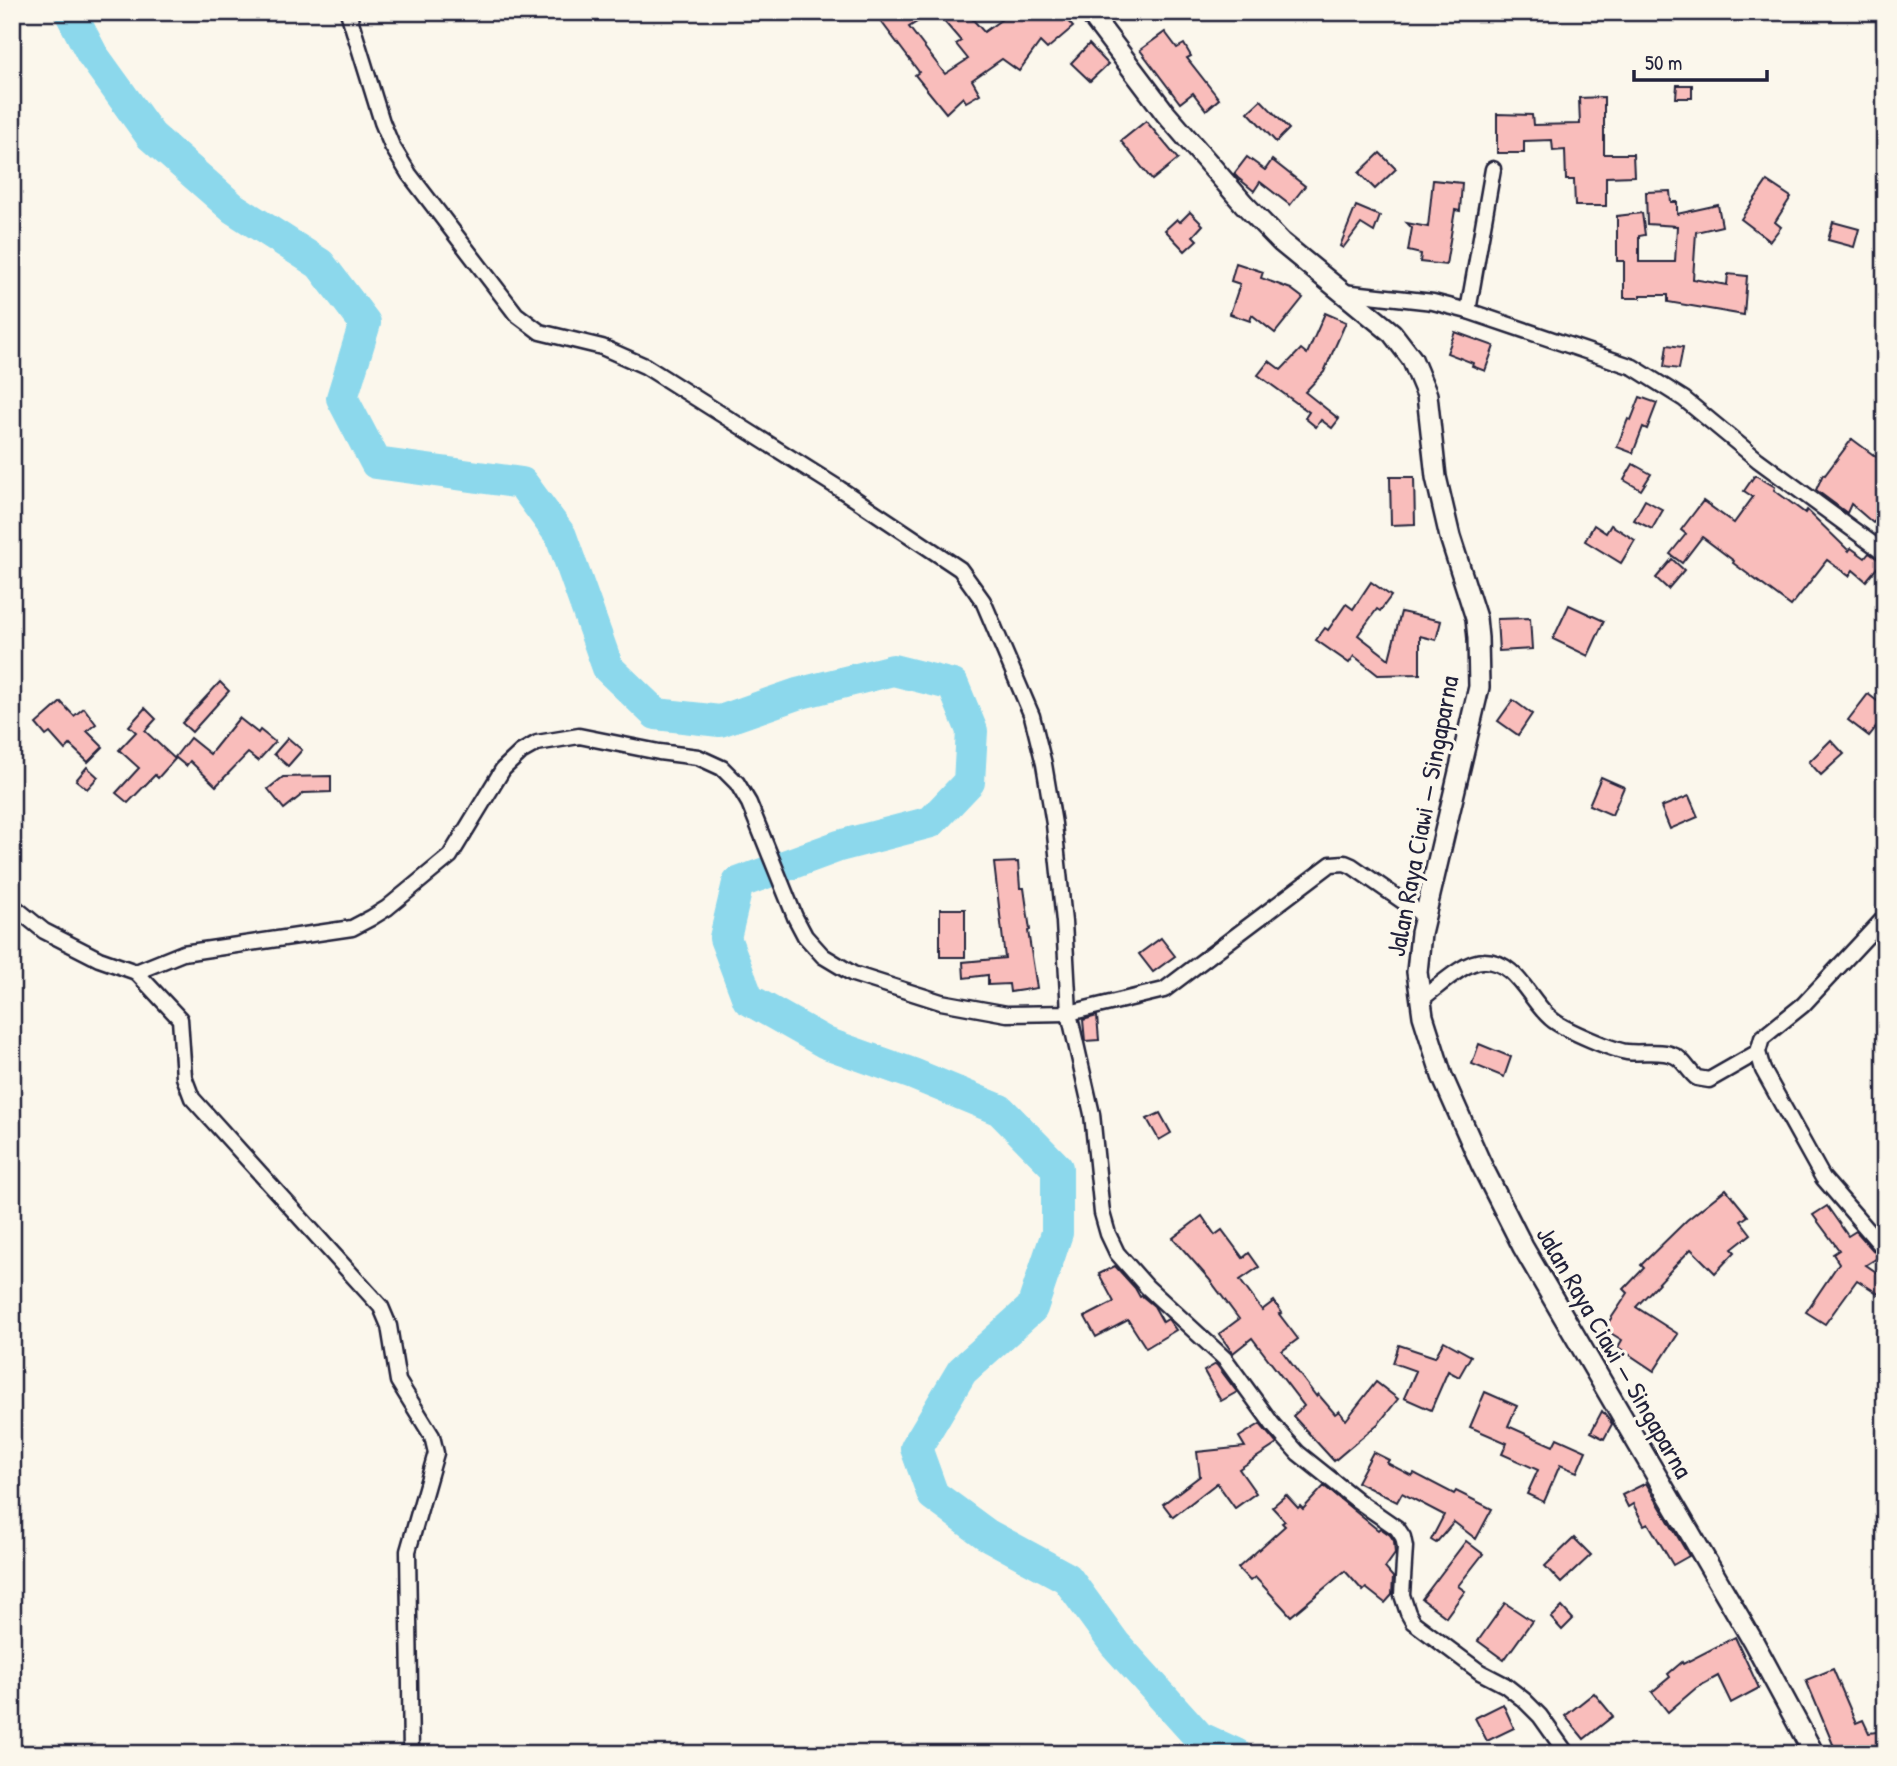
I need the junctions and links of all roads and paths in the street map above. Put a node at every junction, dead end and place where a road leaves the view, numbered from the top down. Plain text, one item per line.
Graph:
1 (348, 12) edge
2 (1089, 12) edge
3 (1493, 169) dead end
4 (1343, 292) junction
5 (1468, 311) junction
6 (1885, 553) edge
7 (12, 905) edge
8 (1424, 916) junction
9 (1885, 917) edge
10 (136, 972) junction
11 (1420, 1000) junction
12 (1069, 1013) junction
13 (1758, 1052) junction
14 (1885, 1250) edge
15 (411, 1754) edge
16 (1567, 1754) edge
17 (1815, 1754) edge

1 - 12 street
2 - 4 main road, Jalan Raya Ciawi — Singaparna
3 - 5 street
4 - 5 street
4 - 8 main road, Jalan Raya Ciawi — Singaparna
5 - 6 street
7 - 10 street
8 - 11 main road, Jalan Raya Ciawi — Singaparna
8 - 12 street
9 - 13 street
10 - 12 street
10 - 15 street
11 - 13 street
11 - 17 main road, Jalan Raya Ciawi — Singaparna
12 - 16 street
13 - 14 street

